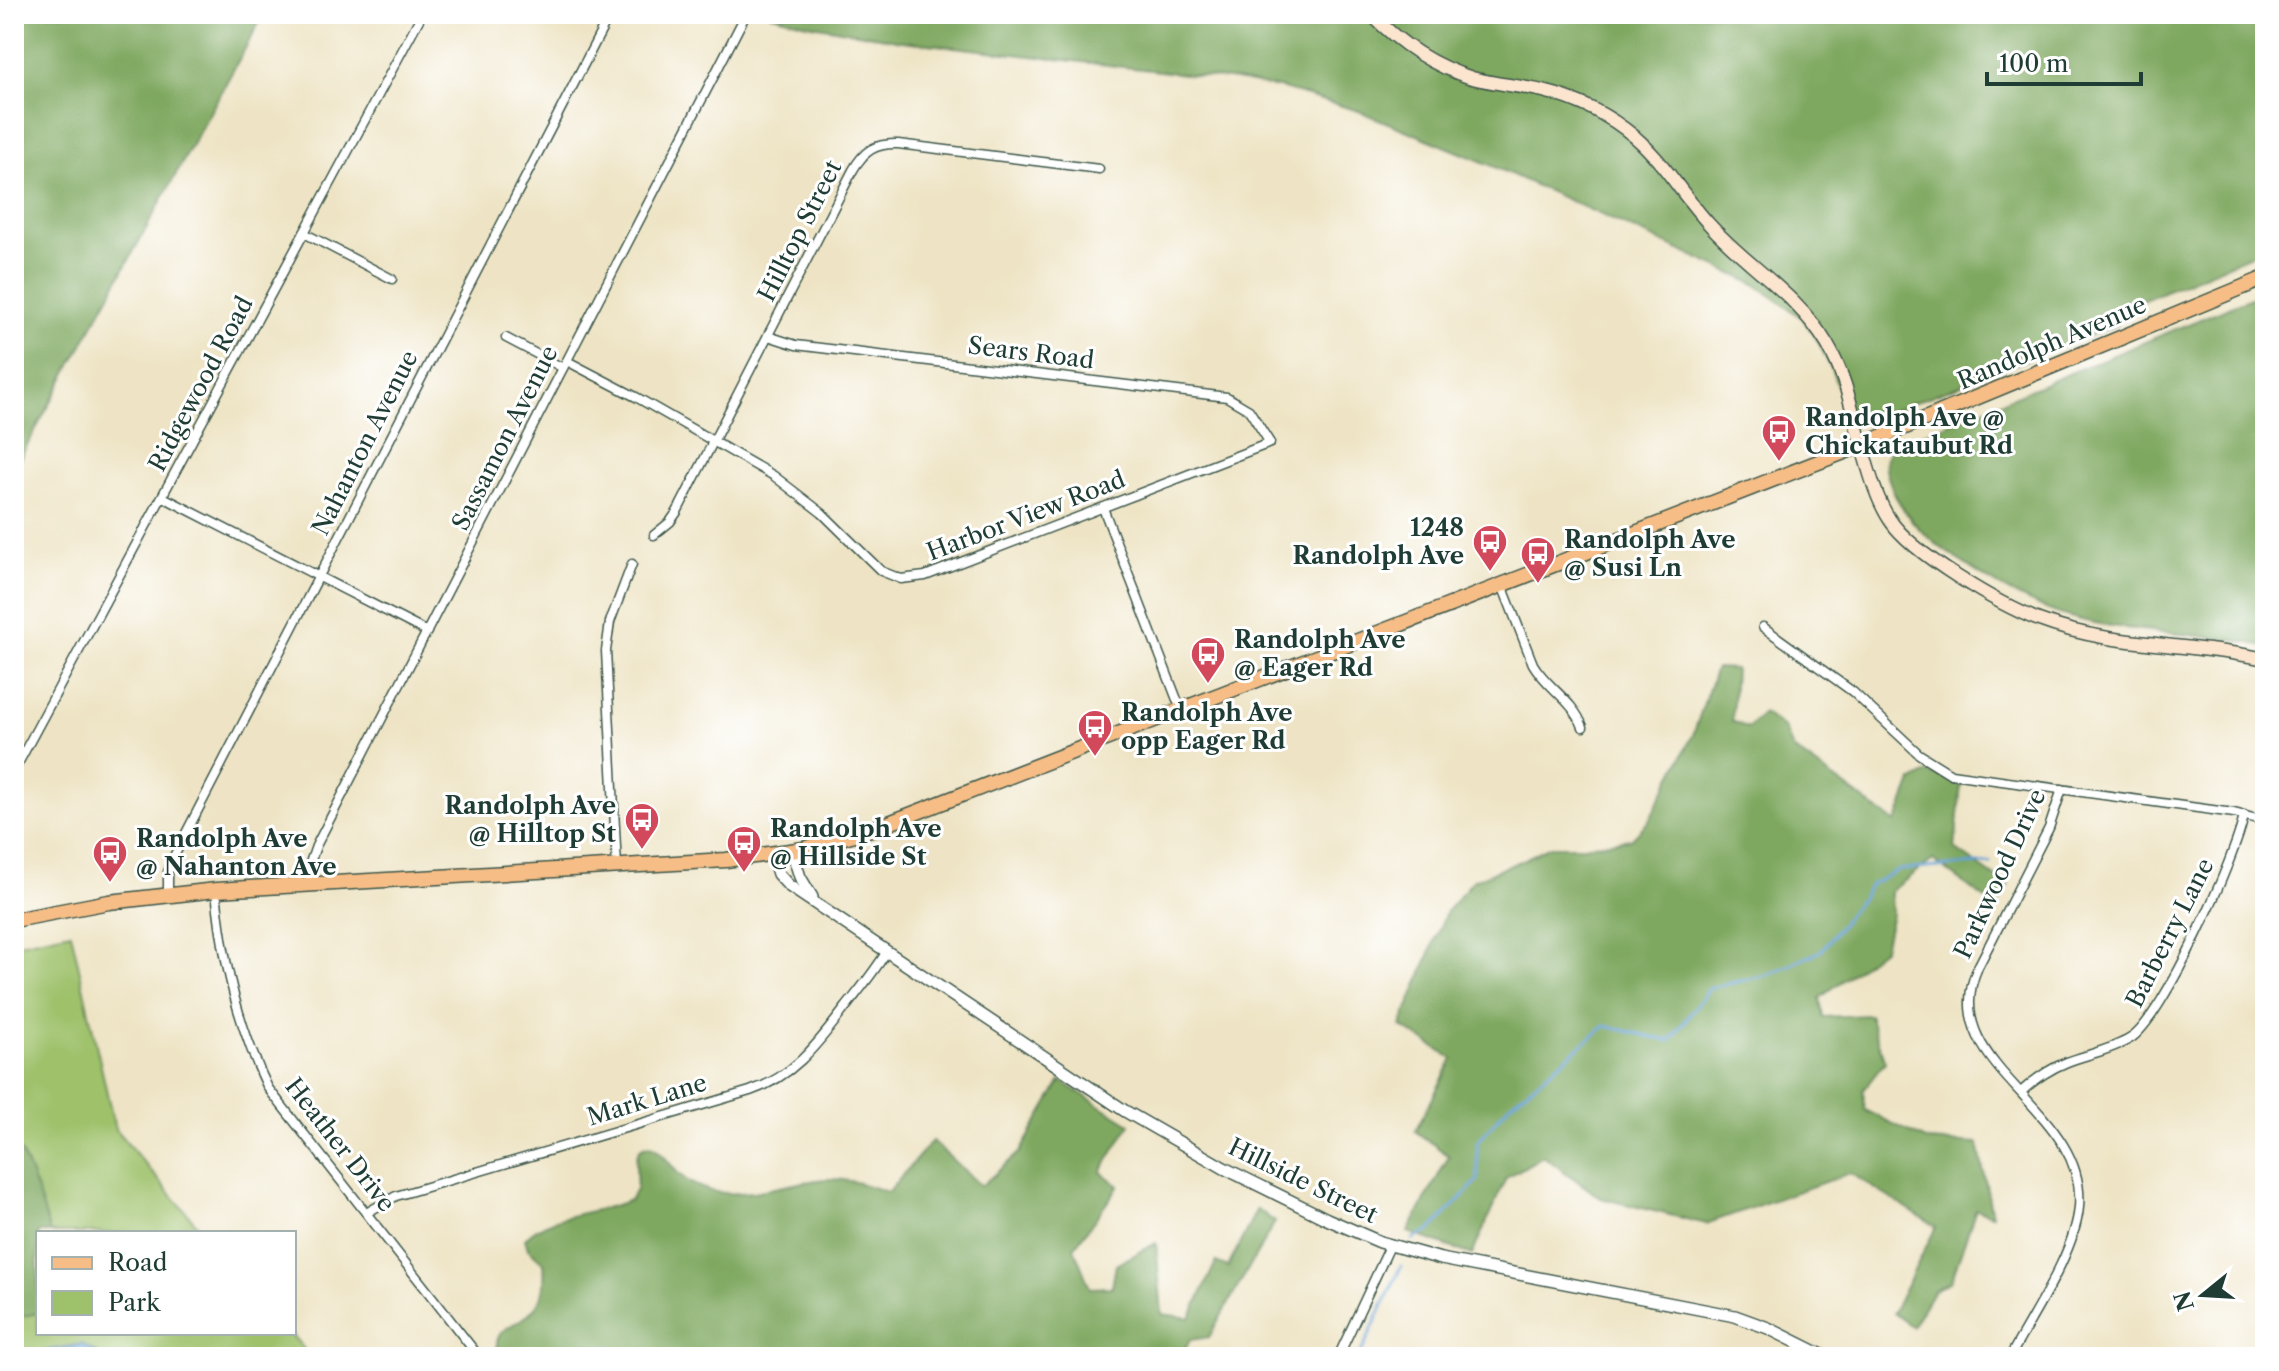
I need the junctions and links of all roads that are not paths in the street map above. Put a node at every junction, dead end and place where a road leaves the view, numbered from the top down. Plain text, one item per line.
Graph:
1 (422, 14) edge
2 (610, 14) edge
3 (746, 14) edge
4 (1371, 14) edge
5 (1099, 169) dead end
6 (304, 233) junction
7 (2265, 278) edge
8 (392, 279) dead end
9 (768, 336) junction
10 (506, 338) dead end
11 (565, 364) junction
12 (714, 441) junction
13 (1270, 443) joint
14 (1862, 445) junction
15 (163, 497) junction
16 (1103, 508) junction
17 (654, 535) dead end
18 (632, 564) dead end
19 (318, 578) junction
20 (1502, 585) junction
21 (1763, 627) dead end
22 (427, 632) junction
23 (2265, 659) edge
24 (1181, 710) junction
25 (1583, 727) dead end
26 (14, 771) edge
27 (2062, 789) junction
28 (2244, 815) junction
29 (2265, 821) edge
30 (792, 851) junction
31 (772, 855) junction
32 (617, 867) junction
33 (309, 884) junction
34 (216, 890) junction
35 (168, 894) junction
36 (820, 907) junction
37 (14, 920) edge
38 (887, 951) junction
39 (2021, 1092) junction
40 (368, 1212) junction
41 (1390, 1246) junction
42 (476, 1353) dead end
43 (1338, 1357) edge
44 (1826, 1357) edge
45 (2010, 1357) edge

1 - 6 street, Ridgewood Road
2 - 19 street, Nahanton Avenue
3 - 11 street, Sassamon Avenue
4 - 14 main road
5 - 9 street, Hilltop Street
6 - 8 street
6 - 15 street, Ridgewood Road
7 - 14 main road, Randolph Avenue
9 - 12 street, Hilltop Street
9 - 13 street, Sears Road
10 - 11 street, Harbor View Road
11 - 12 street, Harbor View Road
11 - 22 street, Sassamon Avenue
12 - 16 street, Harbor View Road
12 - 17 street, Hilltop Street
13 - 16 street, Harbor View Road
14 - 20 main road, Randolph Avenue
14 - 23 main road
15 - 19 street
15 - 26 street, Ridgewood Road
16 - 24 street
18 - 32 street
19 - 22 street
19 - 35 street, Nahanton Avenue
20 - 24 main road, Randolph Avenue
20 - 25 street
21 - 27 street
22 - 33 street, Sassamon Avenue
24 - 30 main road, Randolph Avenue
27 - 28 street
27 - 39 street, Parkwood Drive
28 - 29 street
28 - 39 street, Barberry Lane
30 - 31 main road, Randolph Avenue
30 - 36 street, Hillside Street
31 - 32 main road, Randolph Avenue
31 - 36 street, Hillside Street
32 - 33 main road, Randolph Avenue
33 - 34 main road, Randolph Avenue
34 - 35 main road, Randolph Avenue
34 - 40 street, Heather Drive
35 - 37 main road, Randolph Avenue
36 - 38 street, Hillside Street
38 - 40 street, Mark Lane
38 - 41 street, Hillside Street
39 - 45 street, Parkwood Drive
40 - 42 street, Heather Drive
41 - 43 street
41 - 44 street, Hillside Street

